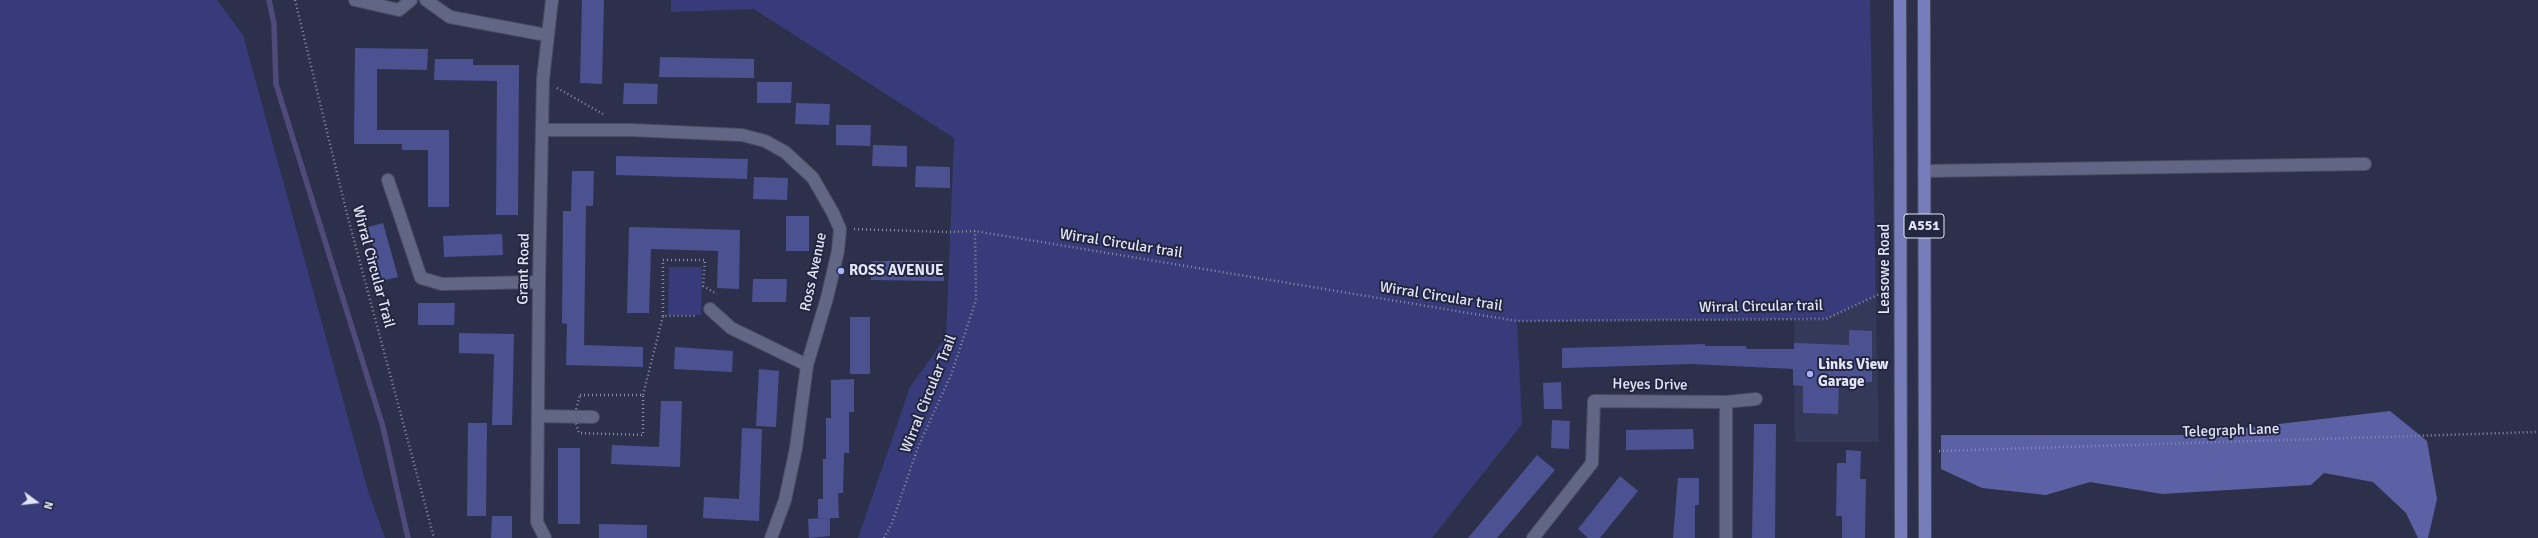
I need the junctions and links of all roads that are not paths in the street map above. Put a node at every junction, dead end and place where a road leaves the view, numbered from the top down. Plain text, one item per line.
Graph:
1 (355, 0) edge
2 (411, 0) edge
3 (426, 0) edge
4 (552, 0) edge
5 (1900, 0) edge
6 (1924, 0) edge
7 (546, 35) junction
8 (542, 130) junction
9 (2365, 164) dead end
10 (1924, 171) junction
11 (388, 180) dead end
12 (539, 282) junction
13 (714, 313) road end
14 (807, 365) junction
15 (1756, 399) dead end
16 (1726, 402) junction
17 (538, 416) junction
18 (593, 417) dead end
19 (545, 538) edge
20 (771, 538) edge
21 (1533, 538) edge
22 (1726, 538) edge
23 (1901, 538) edge
24 (1925, 538) edge

1 - 2 street
3 - 7 street
4 - 7 street, Grant Road
5 - 23 main road, Leasowe Road / A551
6 - 10 main road, A551
7 - 8 street, Grant Road
8 - 12 street, Grant Road
8 - 14 street, Ross Avenue
9 - 10 street
10 - 24 main road, A551
11 - 12 street
12 - 17 street, Grant Road
13 - 14 street
14 - 20 street, Ross Avenue
15 - 16 street
16 - 21 street, Heyes Drive
16 - 22 street
17 - 18 street
17 - 19 street, Grant Road

